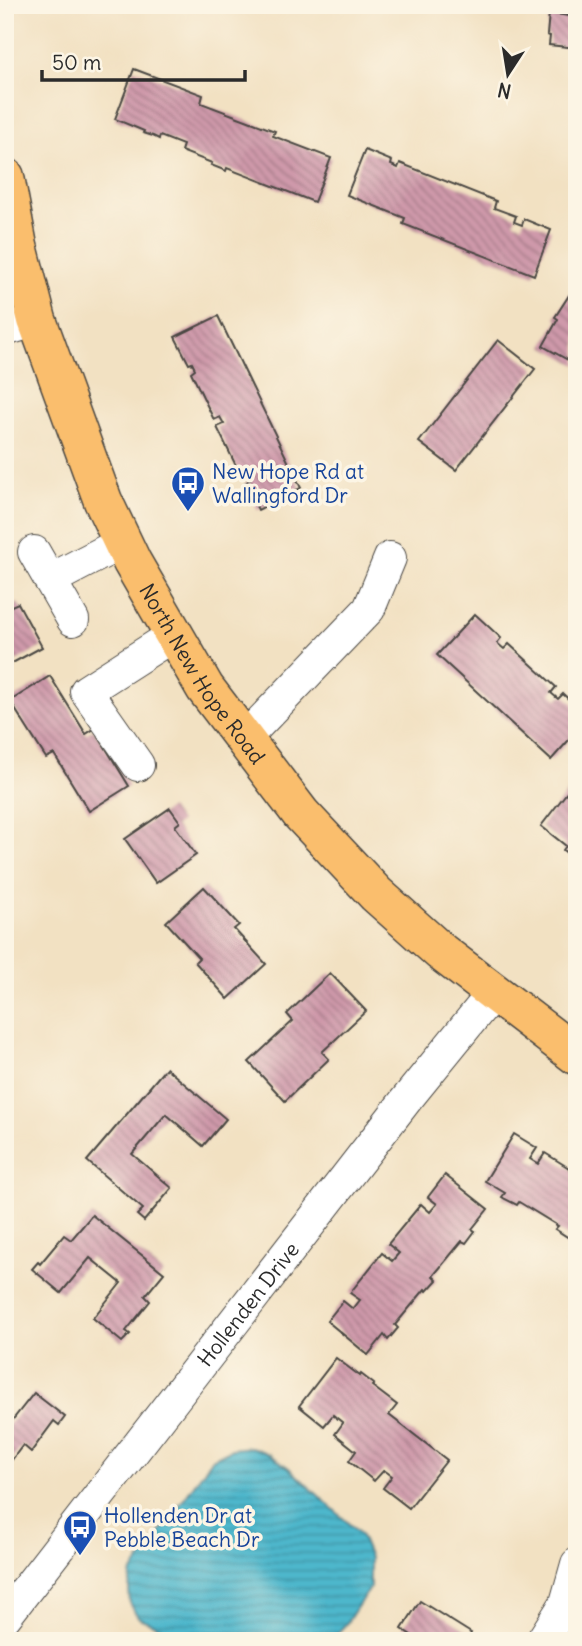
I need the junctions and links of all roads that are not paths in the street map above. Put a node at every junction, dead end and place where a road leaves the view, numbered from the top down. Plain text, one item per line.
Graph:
1 (5, 177) edge
2 (21, 325) edge
3 (123, 542) junction
4 (34, 552) dead end
5 (390, 558) dead end
6 (50, 580) junction
7 (73, 620) dead end
8 (175, 634) junction
9 (243, 740) junction
10 (138, 765) dead end
11 (493, 993) junction
12 (577, 1056) edge
13 (577, 1564) edge
14 (5, 1617) edge
15 (542, 1641) edge

1 - 2 main road, North New Hope Road
2 - 3 main road, North New Hope Road
3 - 6 street
3 - 8 main road, North New Hope Road
4 - 6 street
5 - 9 street
6 - 7 street
8 - 9 main road, North New Hope Road
8 - 10 street
9 - 11 main road, North New Hope Road
11 - 12 main road, North New Hope Road
11 - 14 street, Hollenden Drive
13 - 15 street

